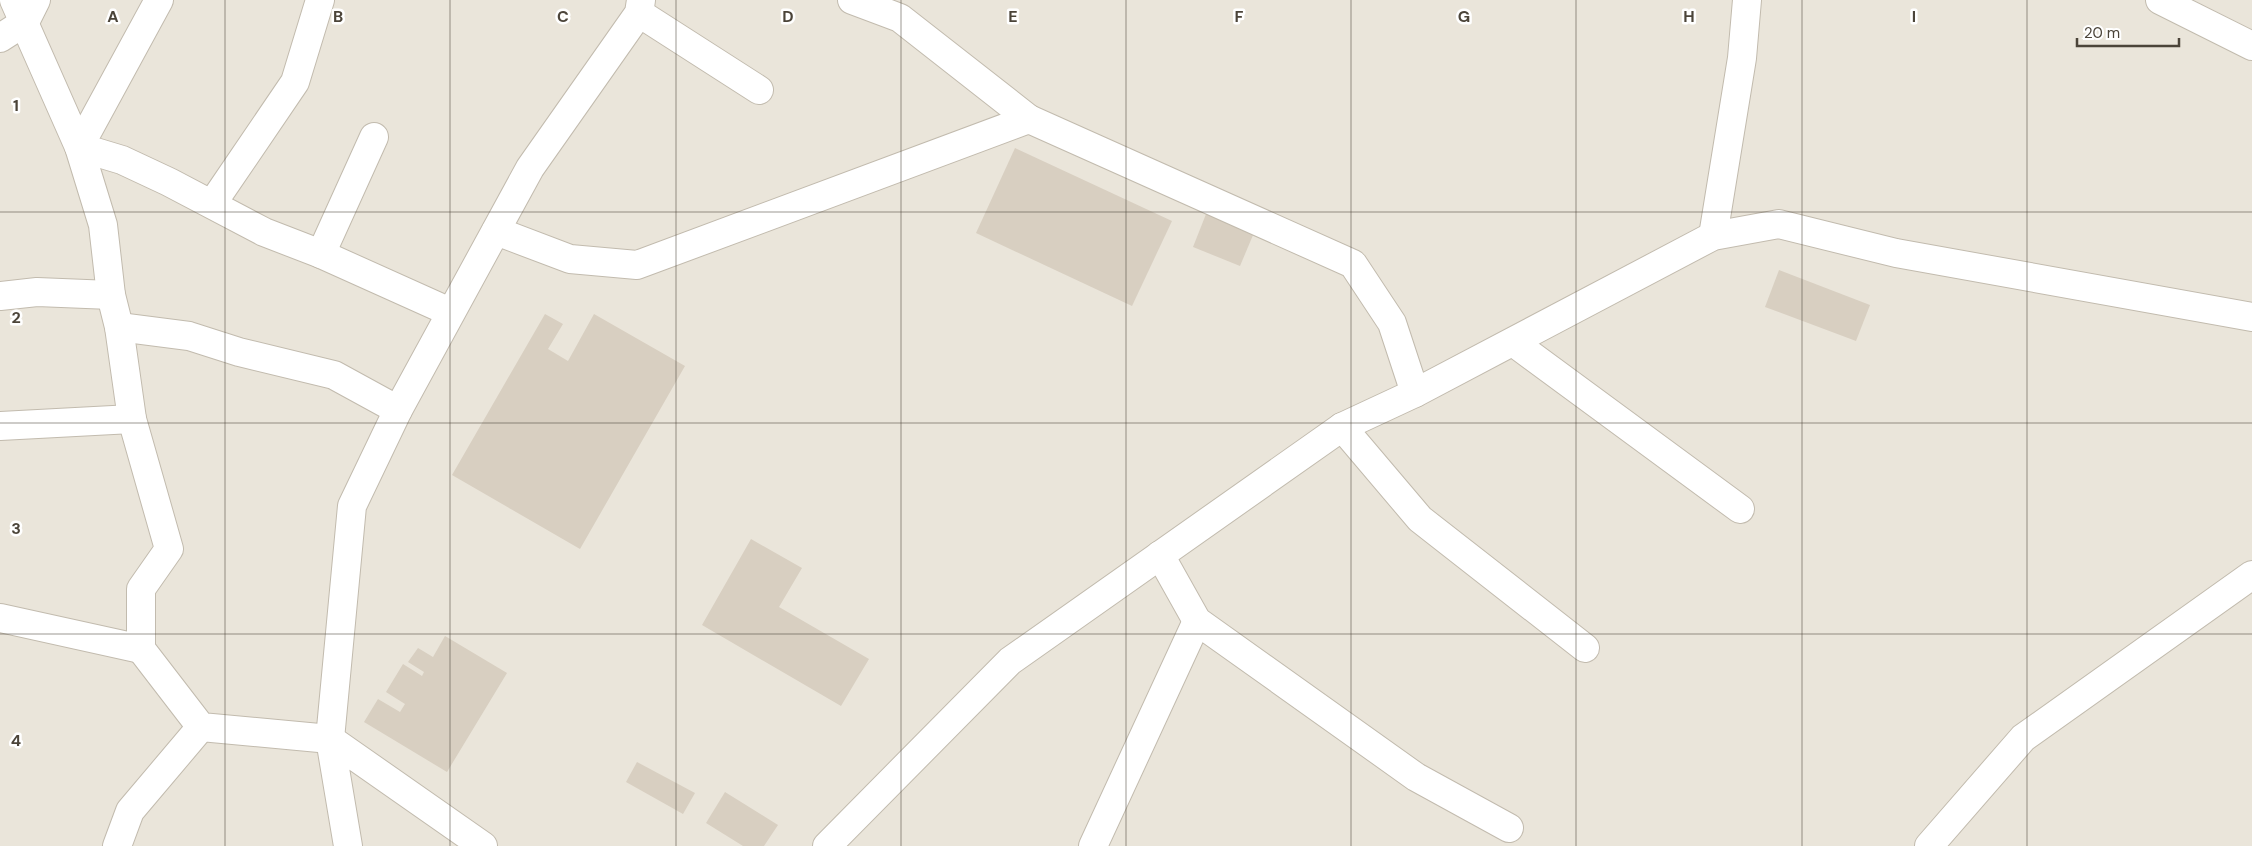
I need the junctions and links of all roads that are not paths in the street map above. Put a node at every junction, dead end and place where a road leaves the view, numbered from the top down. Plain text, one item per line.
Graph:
1 (159, 0) edge
2 (320, 0) edge
3 (852, 0) edge
4 (1747, 0) edge
5 (2160, 0) edge
6 (25, 7) edge
7 (640, 7) edge
8 (0, 38) edge
9 (2252, 46) edge
10 (759, 90) dead end
11 (1029, 119) junction
12 (374, 138) dead end
13 (80, 147) junction
14 (212, 204) junction
15 (496, 231) junction
16 (1713, 236) junction
17 (321, 254) junction
18 (111, 295) junction
19 (0, 296) edge
20 (450, 312) junction
21 (2252, 317) edge
22 (119, 327) junction
23 (1513, 342) junction
24 (1415, 393) junction
25 (398, 410) junction
26 (132, 419) junction
27 (0, 426) edge
28 (1342, 427) junction
29 (1740, 508) dead end
30 (1160, 554) junction
31 (2252, 575) edge
32 (0, 618) edge
33 (1197, 622) junction
34 (1585, 648) dead end
35 (142, 649) junction
36 (201, 727) junction
37 (330, 739) junction
38 (1509, 828) dead end
39 (1096, 845) edge
40 (117, 846) edge
41 (348, 846) edge
42 (483, 846) edge
43 (827, 846) edge
44 (1929, 846) edge

1 - 13 street
2 - 14 street
3 - 11 street
4 - 16 street
5 - 9 street
6 - 8 street
6 - 13 street
7 - 10 street
7 - 15 street
11 - 15 street
11 - 24 street
12 - 17 street
13 - 14 street
13 - 18 street
14 - 17 street
15 - 20 street
16 - 21 street
16 - 23 street
17 - 20 street
18 - 19 street
18 - 22 street
20 - 25 street
22 - 25 street
22 - 26 street
23 - 24 street
23 - 29 street
24 - 28 street
25 - 37 street
26 - 27 street
26 - 35 street
28 - 30 street
28 - 34 street
30 - 33 street
30 - 43 street
31 - 44 street
32 - 35 street
33 - 38 street
33 - 39 street
35 - 36 street
36 - 37 street
36 - 40 street
37 - 41 street
37 - 42 street

